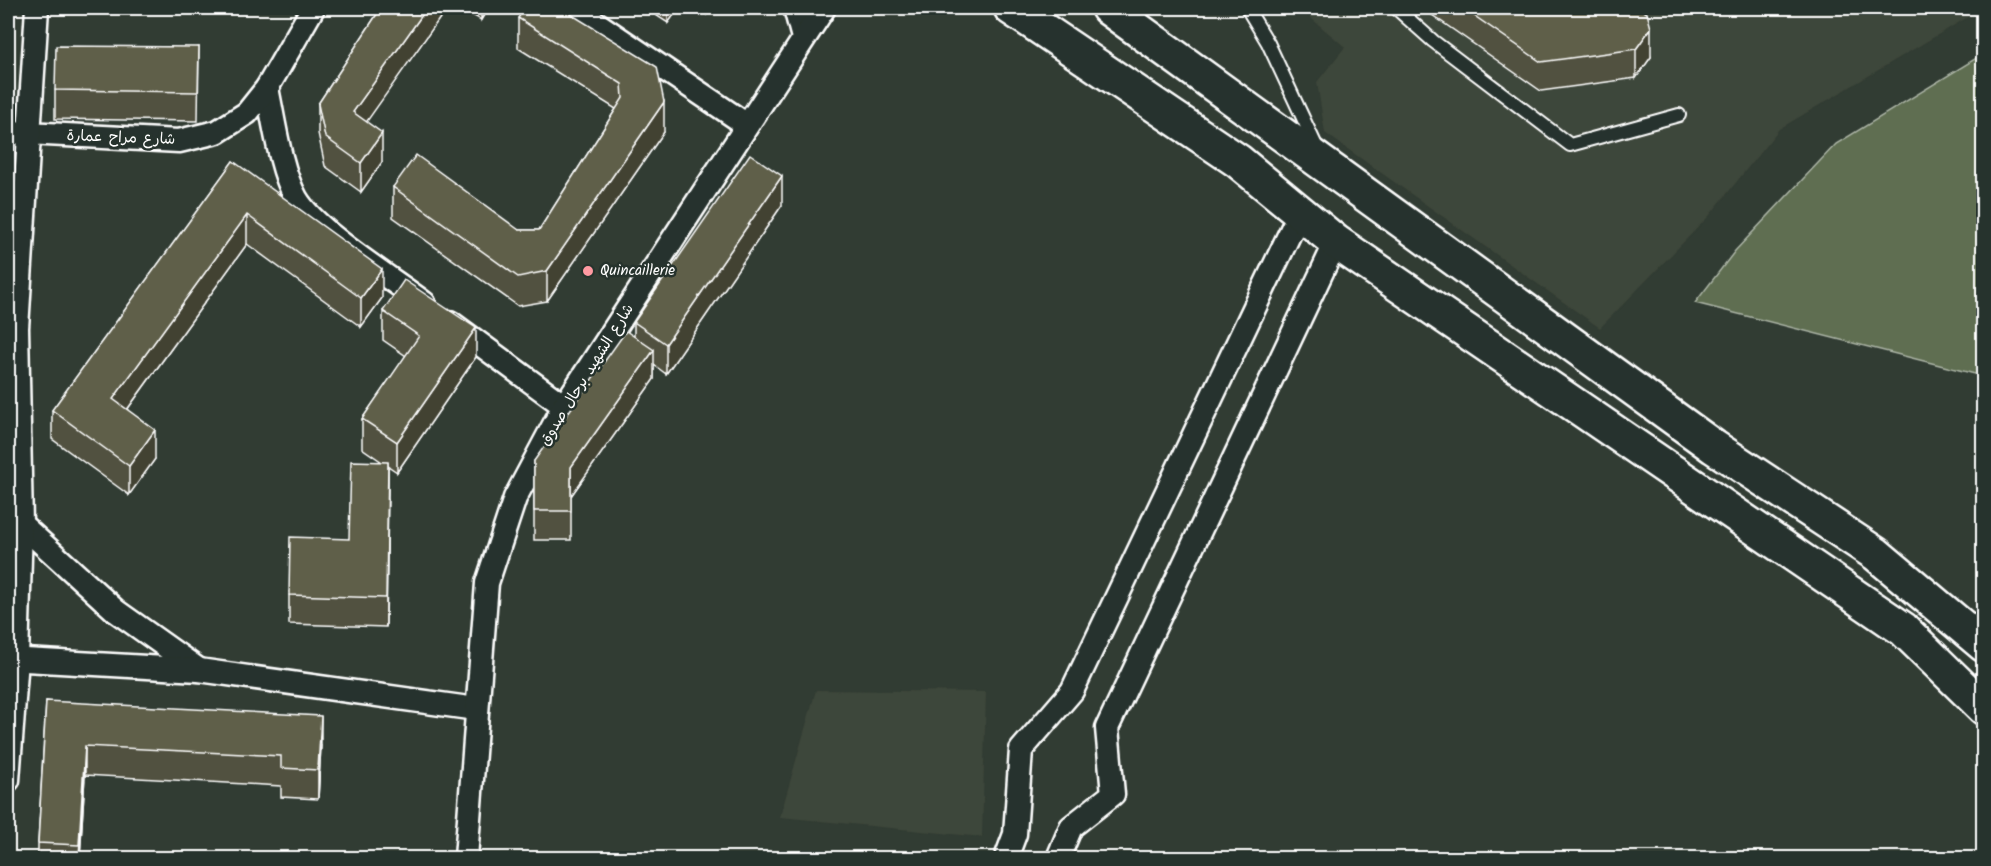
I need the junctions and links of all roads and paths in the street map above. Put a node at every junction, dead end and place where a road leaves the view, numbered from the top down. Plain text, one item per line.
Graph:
1 (37, 8) edge
2 (313, 8) edge
3 (574, 8) edge
4 (795, 8) edge
5 (824, 8) edge
6 (1011, 8) edge
7 (1108, 8) edge
8 (1247, 8) edge
9 (1396, 8) edge
10 (803, 38) junction
11 (267, 88) junction
12 (1679, 115) dead end
13 (747, 124) junction
14 (18, 134) edge
15 (1324, 163) junction
16 (1300, 212) junction
17 (1336, 242) junction
18 (12, 330) edge
19 (564, 406) junction
20 (14, 459) edge
21 (21, 524) junction
22 (1983, 645) edge
23 (12, 659) edge
24 (200, 670) junction
25 (1983, 708) edge
26 (476, 709) junction
27 (8, 780) edge
28 (466, 858) edge
29 (1006, 858) edge
30 (1058, 858) edge

1 - 14 street
2 - 11 street, شارع مراح عمارة
3 - 13 street
4 - 10 street
5 - 10 street, شارع الشهيد برحال صدوق
6 - 16 main road
7 - 15 main road
8 - 15 lane
9 - 12 lane
10 - 13 street, شارع الشهيد برحال صدوق
11 - 14 street, شارع مراح عمارة
11 - 19 street
13 - 19 street, شارع الشهيد برحال صدوق
14 - 18 street
15 - 22 main road
16 - 17 main road
16 - 29 street
17 - 25 main road
17 - 30 street
18 - 20 street
19 - 26 street, شارع الشهيد برحال صدوق
20 - 21 street
21 - 23 street
21 - 24 street
23 - 24 street
23 - 27 street
24 - 26 street
26 - 28 street, شارع الشهيد برحال صدوق

